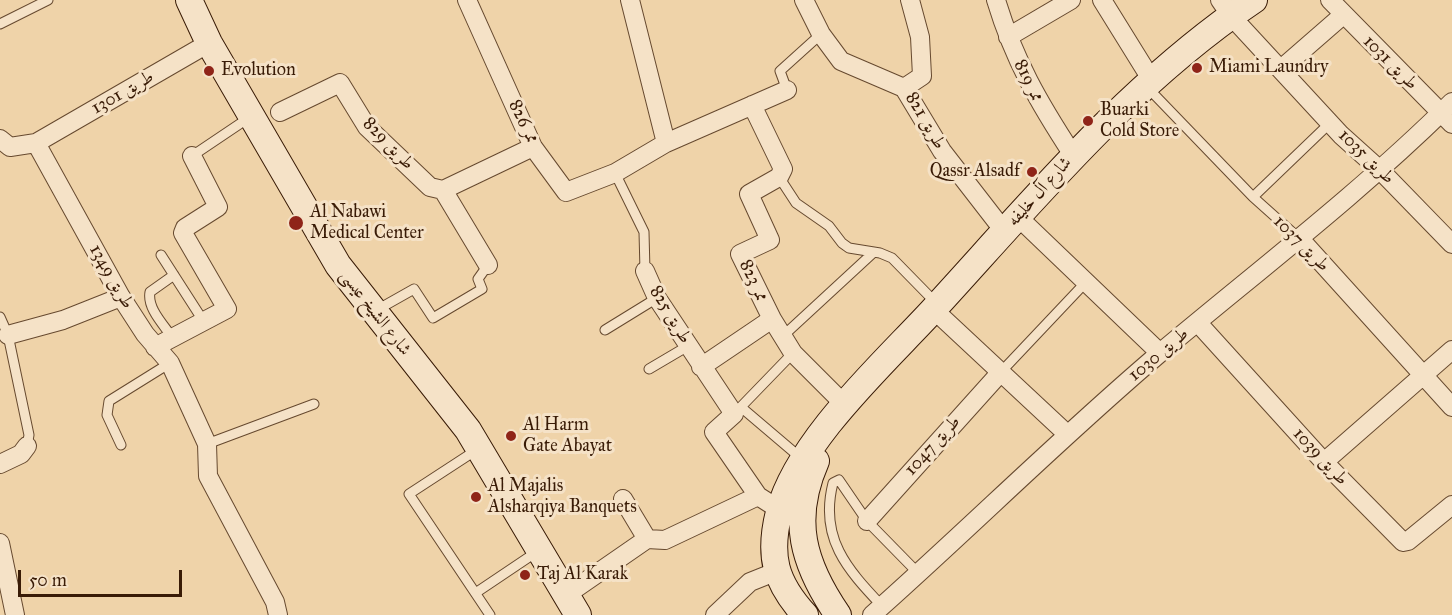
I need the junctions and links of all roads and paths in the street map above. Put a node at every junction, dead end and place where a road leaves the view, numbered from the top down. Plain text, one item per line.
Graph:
1 (48, 0) edge
2 (189, 0) edge
3 (467, 0) edge
4 (630, 0) edge
5 (804, 0) edge
6 (910, 0) edge
7 (996, 0) edge
8 (1071, 0) edge
9 (1102, 0) edge
10 (1254, 0) edge
11 (1330, 0) edge
12 (1225, 8) edge
13 (1343, 15) junction
14 (0, 24) edge
15 (820, 34) junction
16 (1008, 38) junction
17 (209, 43) junction
18 (1281, 69) junction
19 (1148, 82) junction
20 (904, 88) junction
21 (787, 90) joint
22 (752, 105) junction
23 (280, 112) dead end
24 (1448, 113) edge
25 (252, 116) junction
26 (1330, 123) junction
27 (0, 139) edge
28 (36, 143) junction
29 (666, 143) junction
30 (533, 147) junction
31 (1073, 155) junction
32 (192, 156) joint
33 (1381, 171) junction
34 (615, 173) junction
35 (778, 177) junction
36 (443, 190) junction
37 (1253, 197) junction
38 (1011, 224) junction
39 (1301, 240) junction
40 (1452, 244) edge
41 (874, 252) junction
42 (161, 255) dead end
43 (488, 265) joint
44 (645, 271) joint
45 (174, 275) junction
46 (1086, 282) junction
47 (121, 297) junction
48 (657, 298) junction
49 (935, 307) junction
50 (373, 312) junction
51 (0, 316) edge
52 (772, 320) junction
53 (204, 322) junction
54 (1198, 323) junction
55 (605, 330) dead end
56 (8, 336) junction
57 (783, 336) junction
58 (172, 337) junction
59 (688, 346) junction
60 (155, 347) junction
61 (1452, 350) edge
62 (793, 353) junction
63 (1160, 353) junction
64 (170, 363) junction
65 (701, 367) junction
66 (649, 369) dead end
67 (1000, 373) junction
68 (1422, 376) junction
69 (314, 404) dead end
70 (845, 405) junction
71 (1452, 408) edge
72 (738, 411) junction
73 (1067, 434) junction
74 (207, 444) junction
75 (121, 445) dead end
76 (27, 446) joint
77 (480, 448) junction
78 (804, 460) junction
79 (1324, 462) junction
80 (0, 464) edge
81 (758, 496) junction
82 (623, 499) dead end
83 (1452, 505) edge
84 (780, 510) junction
85 (867, 521) junction
86 (647, 539) junction
87 (0, 543) edge
88 (540, 550) junction
89 (775, 572) junction
90 (918, 573) junction
91 (821, 591) junction
92 (477, 592) junction
93 (572, 605) edge
94 (877, 611) edge
95 (15, 615) edge
96 (278, 615) edge
97 (490, 615) edge
98 (715, 615) edge
99 (805, 615) edge
100 (837, 615) edge

1 - 14 lane
2 - 17 street, شارع الشيخ عيسى
3 - 30 street, ممر 826
4 - 29 street
5 - 15 street
6 - 20 street, طريق 821
7 - 16 street, ممر 819
8 - 16 street
9 - 19 street
10 - 12 street, شارع آل خليفه
11 - 13 street, طريق 1031
12 - 18 street, طريق 1035
12 - 19 street, شارع آل خليفه
13 - 18 street
13 - 24 street, طريق 1031
15 - 20 street
15 - 21 lane
16 - 31 street, ممر 819
17 - 25 street, شارع الشيخ عيسى
17 - 28 street, طريق 1301
18 - 26 street, طريق 1035
19 - 31 street, شارع آل خليفه
19 - 37 lane, طريق 1037
20 - 38 street, طريق 821
21 - 22 street
22 - 29 street
22 - 35 street
23 - 36 street, طريق 829
24 - 33 street, طريق 1030
25 - 32 lane
25 - 50 street, شارع الشيخ عيسى
26 - 33 street, طريق 1035
26 - 37 lane
27 - 28 street
28 - 47 street, طريق 1349
29 - 34 street
30 - 34 street, ممر 826
30 - 36 street
31 - 38 street, شارع آل خليفه
32 - 53 street
33 - 39 street, طريق 1030
33 - 40 street, طريق 1035
34 - 44 lane, طريق 825
35 - 41 lane
35 - 52 street, ممر 823
36 - 43 street, طريق 829
37 - 39 lane, طريق 1037
38 - 46 street
38 - 49 street, شارع آل خليفه
39 - 54 street, طريق 1030
39 - 68 street, طريق 1037
41 - 49 lane
41 - 57 lane
42 - 45 lane
43 - 50 lane, طريق 829
44 - 48 street, طريق 825
45 - 53 lane
45 - 58 lane
46 - 63 street
46 - 67 lane
47 - 56 street
47 - 60 street, طريق 1349
48 - 55 lane
48 - 59 street, طريق 825
49 - 67 street
49 - 70 street, شارع آل خليفه
50 - 77 street, شارع الشيخ عيسى
51 - 56 lane
52 - 57 street, ممر 823
52 - 65 street
53 - 58 street
54 - 63 street, طريق 1030
54 - 79 street, طريق 1039
56 - 76 lane
57 - 62 street, ممر 823
58 - 60 street
59 - 65 street, طريق 825
59 - 66 lane
60 - 64 street, طريق 1349
61 - 68 street
62 - 70 street, ممر 823
62 - 72 lane
63 - 73 street, طريق 1030
64 - 74 street, طريق 1349
64 - 75 lane
65 - 72 street, طريق 825
67 - 73 street
67 - 85 street, طريق 1047
68 - 71 street, طريق 1037
68 - 79 street
69 - 74 lane
70 - 78 street, شارع آل خليفه
70 - 91 street, شارع آل خليفه
72 - 78 lane, طريق 825
72 - 81 street
73 - 90 street, طريق 1030
74 - 96 street, طريق 1349
76 - 80 street
77 - 88 street, شارع الشيخ عيسى
77 - 92 lane
78 - 84 street, شارع آل خليفه
79 - 83 street, طريق 1039
81 - 84 street
81 - 86 street
82 - 86 street
84 - 89 street, شارع آل خليفه
85 - 90 lane
85 - 94 lane
86 - 93 street
87 - 95 street
88 - 92 lane
88 - 93 street, شارع الشيخ عيسى
89 - 91 street
89 - 98 street
89 - 99 street
90 - 94 street, طريق 1030
91 - 100 street, شارع آل خليفه
92 - 97 lane

